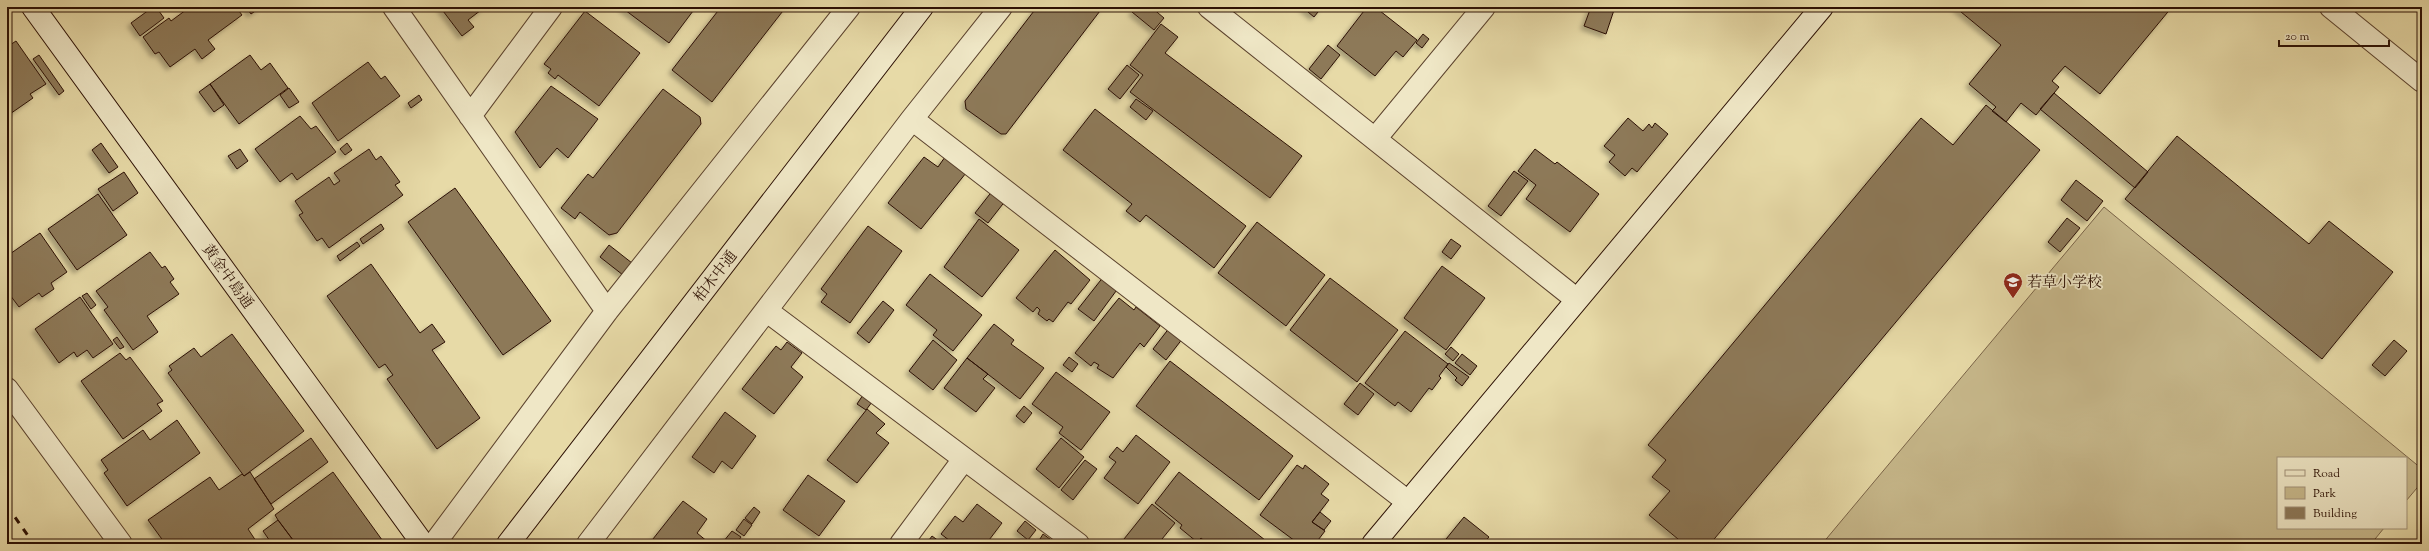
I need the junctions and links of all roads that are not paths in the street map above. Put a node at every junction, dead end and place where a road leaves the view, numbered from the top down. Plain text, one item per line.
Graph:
1 (33, 7) edge
2 (394, 7) edge
3 (551, 7) edge
4 (849, 7) edge
5 (922, 7) edge
6 (1001, 7) edge
7 (1209, 7) edge
8 (1484, 7) edge
9 (1822, 7) edge
10 (2331, 7) edge
11 (2420, 74) edge
12 (470, 116) junction
13 (912, 119) junction
14 (1375, 139) junction
15 (1576, 299) junction
16 (607, 311) junction
17 (767, 311) junction
18 (7, 389) edge
19 (964, 459) junction
20 (1408, 502) junction
21 (121, 544) edge
22 (423, 544) edge
23 (434, 544) edge
24 (508, 544) edge
25 (588, 544) edge
26 (901, 544) edge
27 (1078, 544) edge
28 (1373, 544) edge

1 - 22 street, 黄金中島通
2 - 12 street
3 - 12 street
4 - 16 street
5 - 24 street, 柏木中通
6 - 13 street
7 - 14 street
8 - 14 street
9 - 15 street
10 - 11 street
12 - 16 street
13 - 17 street
13 - 20 street
14 - 15 street
15 - 20 street
16 - 23 street
17 - 19 street
17 - 25 street
18 - 21 street
19 - 26 street
19 - 27 street
20 - 28 street

